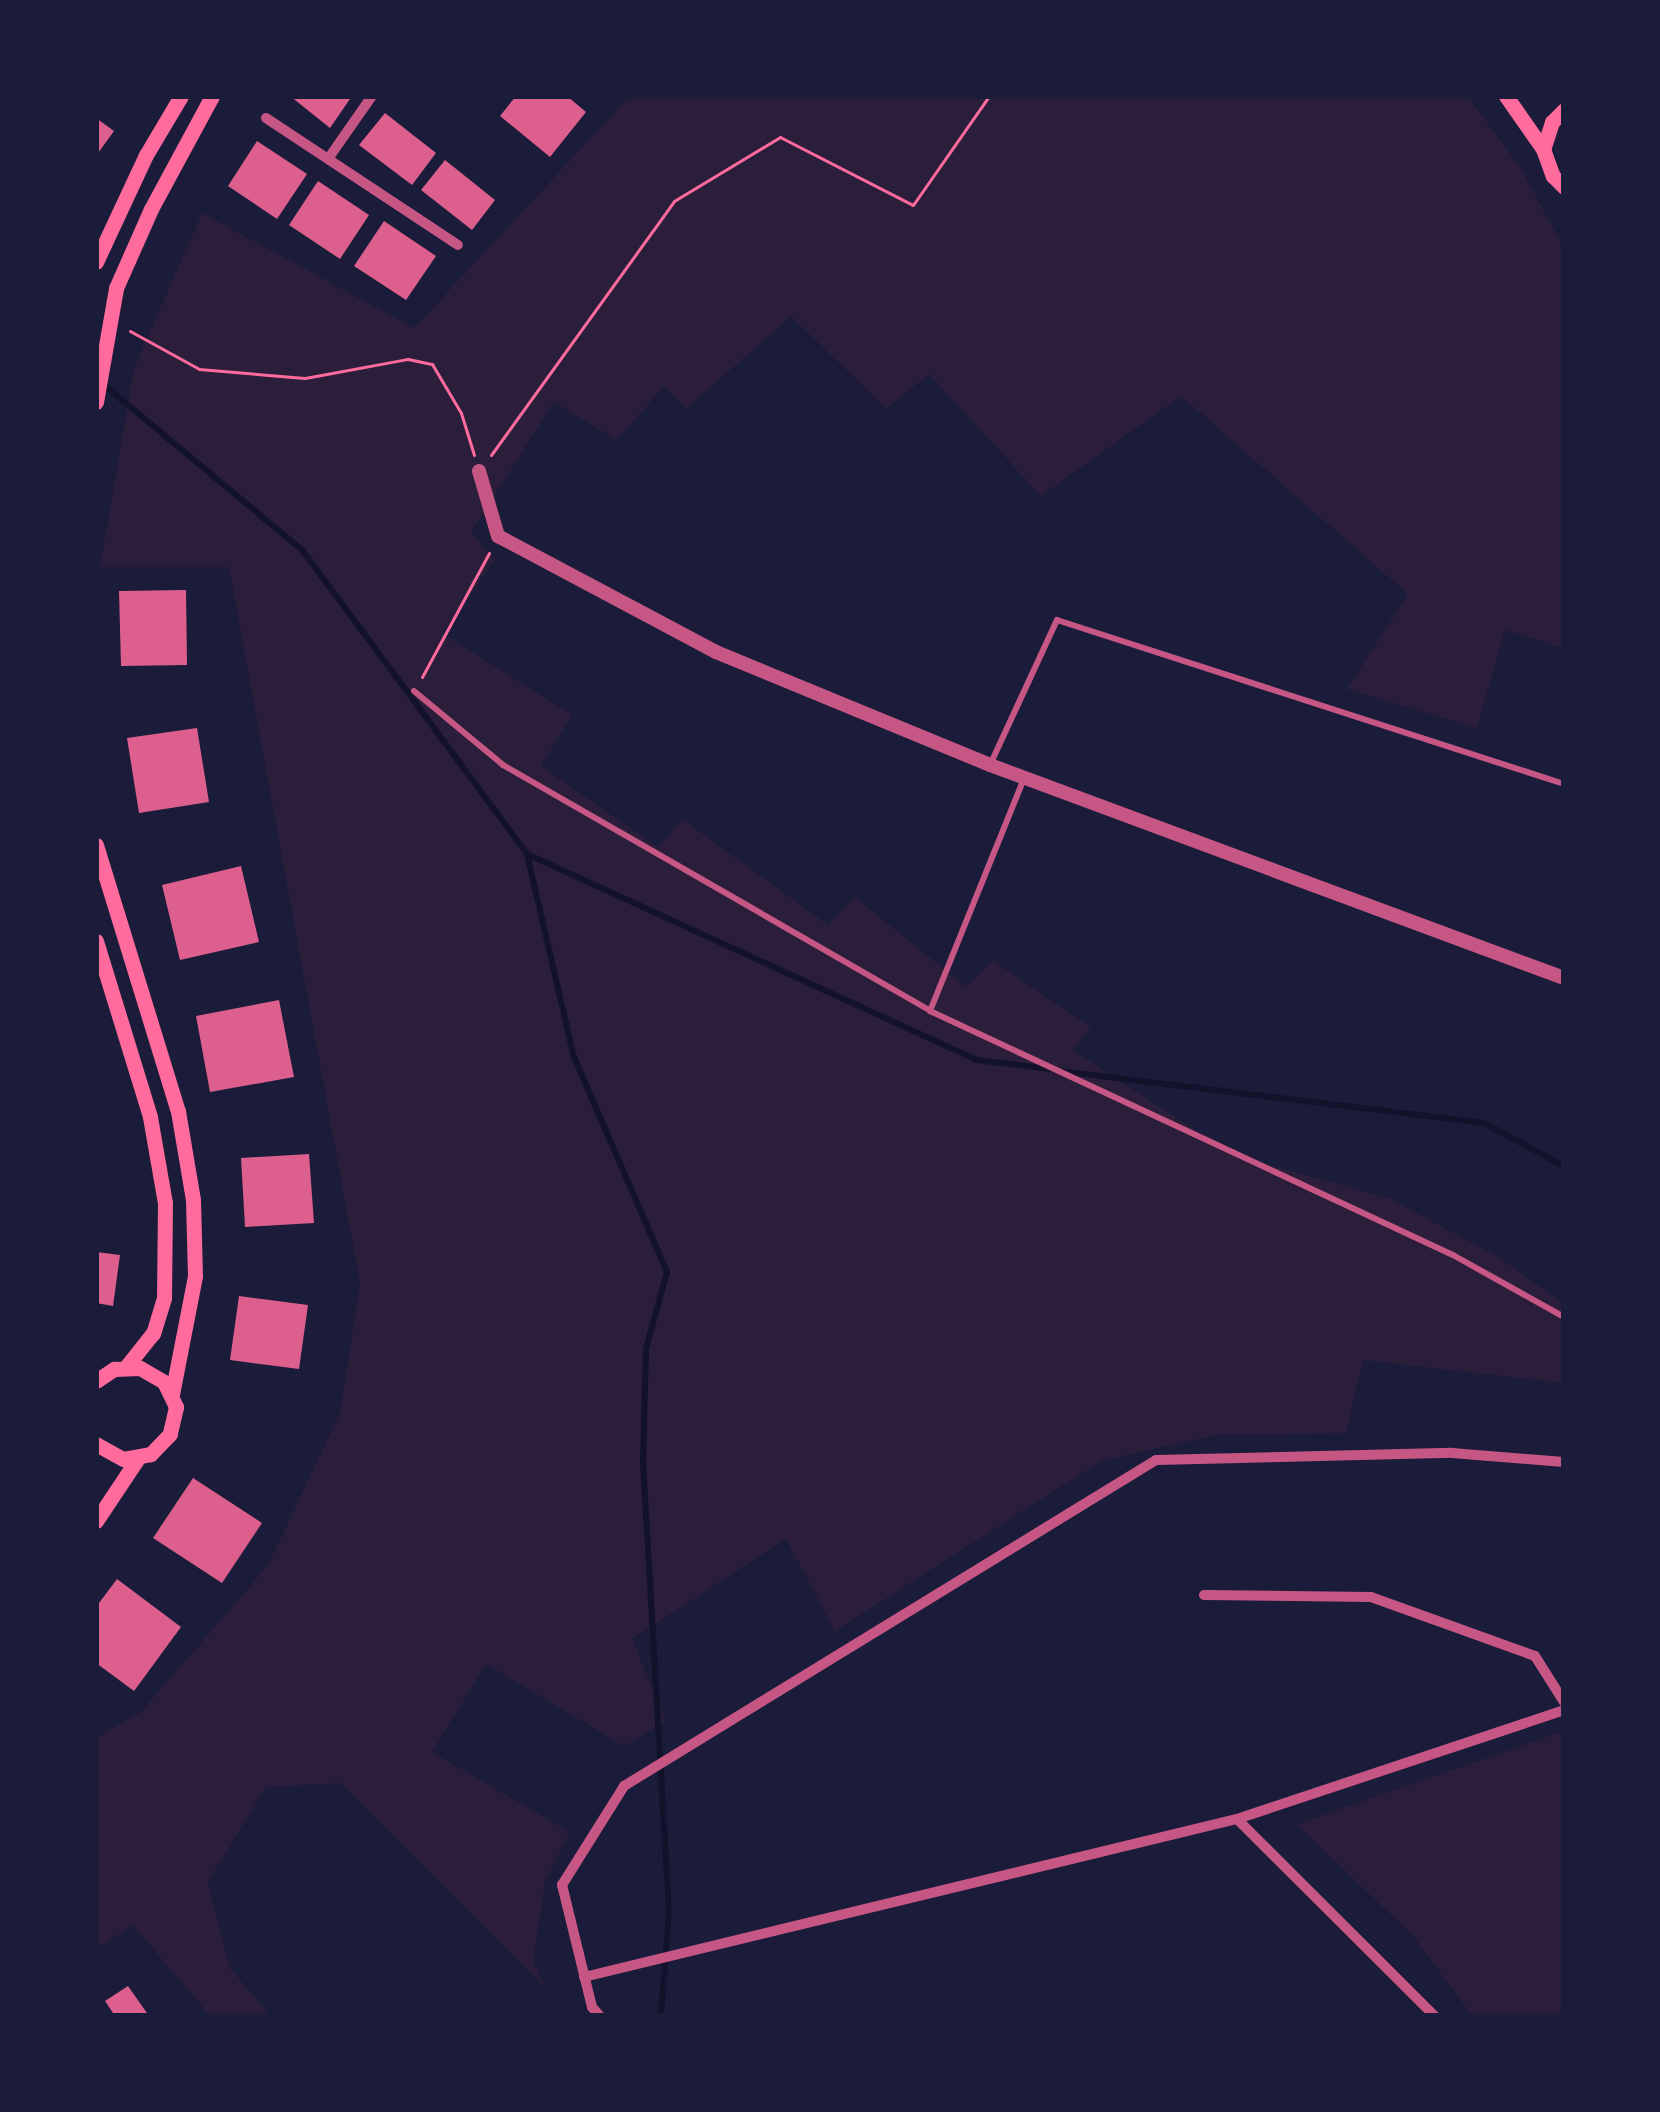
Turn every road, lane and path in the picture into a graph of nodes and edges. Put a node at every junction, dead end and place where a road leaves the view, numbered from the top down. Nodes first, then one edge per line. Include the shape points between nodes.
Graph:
1 (181, 96) edge
2 (212, 96) edge
3 (372, 96) edge
4 (988, 96) edge
5 (1506, 96) edge
6 (1564, 110) edge
7 (266, 118) dead end
8 (1544, 148) junction
9 (328, 159) junction
10 (1564, 187) edge
11 (458, 245) dead end
12 (96, 262) edge
13 (119, 321) dead end
14 (96, 402) edge
15 (479, 471) junction
16 (498, 536) junction
17 (414, 691) joint
18 (990, 765) junction
19 (1024, 777) junction
20 (1564, 784) edge
21 (96, 845) edge
22 (96, 941) edge
23 (1564, 978) edge
24 (930, 1011) junction
25 (1564, 1317) edge
26 (126, 1367) junction
27 (98, 1377) edge
28 (172, 1394) junction
29 (96, 1444) edge
30 (138, 1458) junction
31 (1564, 1462) edge
32 (96, 1520) edge
33 (1204, 1595) dead end
34 (1564, 1706) edge
35 (1237, 1819) junction
36 (584, 1977) junction
37 (600, 2016) edge
38 (1436, 2016) edge

1 - 12 main road
2 - 14 main road via 116,288
3 - 9 street
4 - 15 path via 913,205 780,137 674,201
5 - 8 main road
6 - 8 main road
7 - 9 street
8 - 10 main road
9 - 11 street
13 - 15 path via 199,369 305,378 408,359 432,364 461,413
15 - 16 street
16 - 17 path
16 - 18 street via 716,652
17 - 24 lane via 503,765
18 - 19 street
18 - 20 lane via 1057,620
19 - 23 street
19 - 24 lane
21 - 28 main road via 178,1111 193,1200 195,1276
22 - 26 main road via 150,1117 165,1203 164,1298 153,1333
24 - 25 lane via 1453,1255
26 - 27 main road
26 - 28 main road via 153,1373
28 - 30 main road via 170,1434
29 - 30 main road
30 - 32 main road
31 - 36 street via 1452,1453 1156,1460 624,1786 562,1885
33 - 34 street via 1371,1597 1535,1656
34 - 35 street
35 - 36 street
35 - 38 street
36 - 37 street

